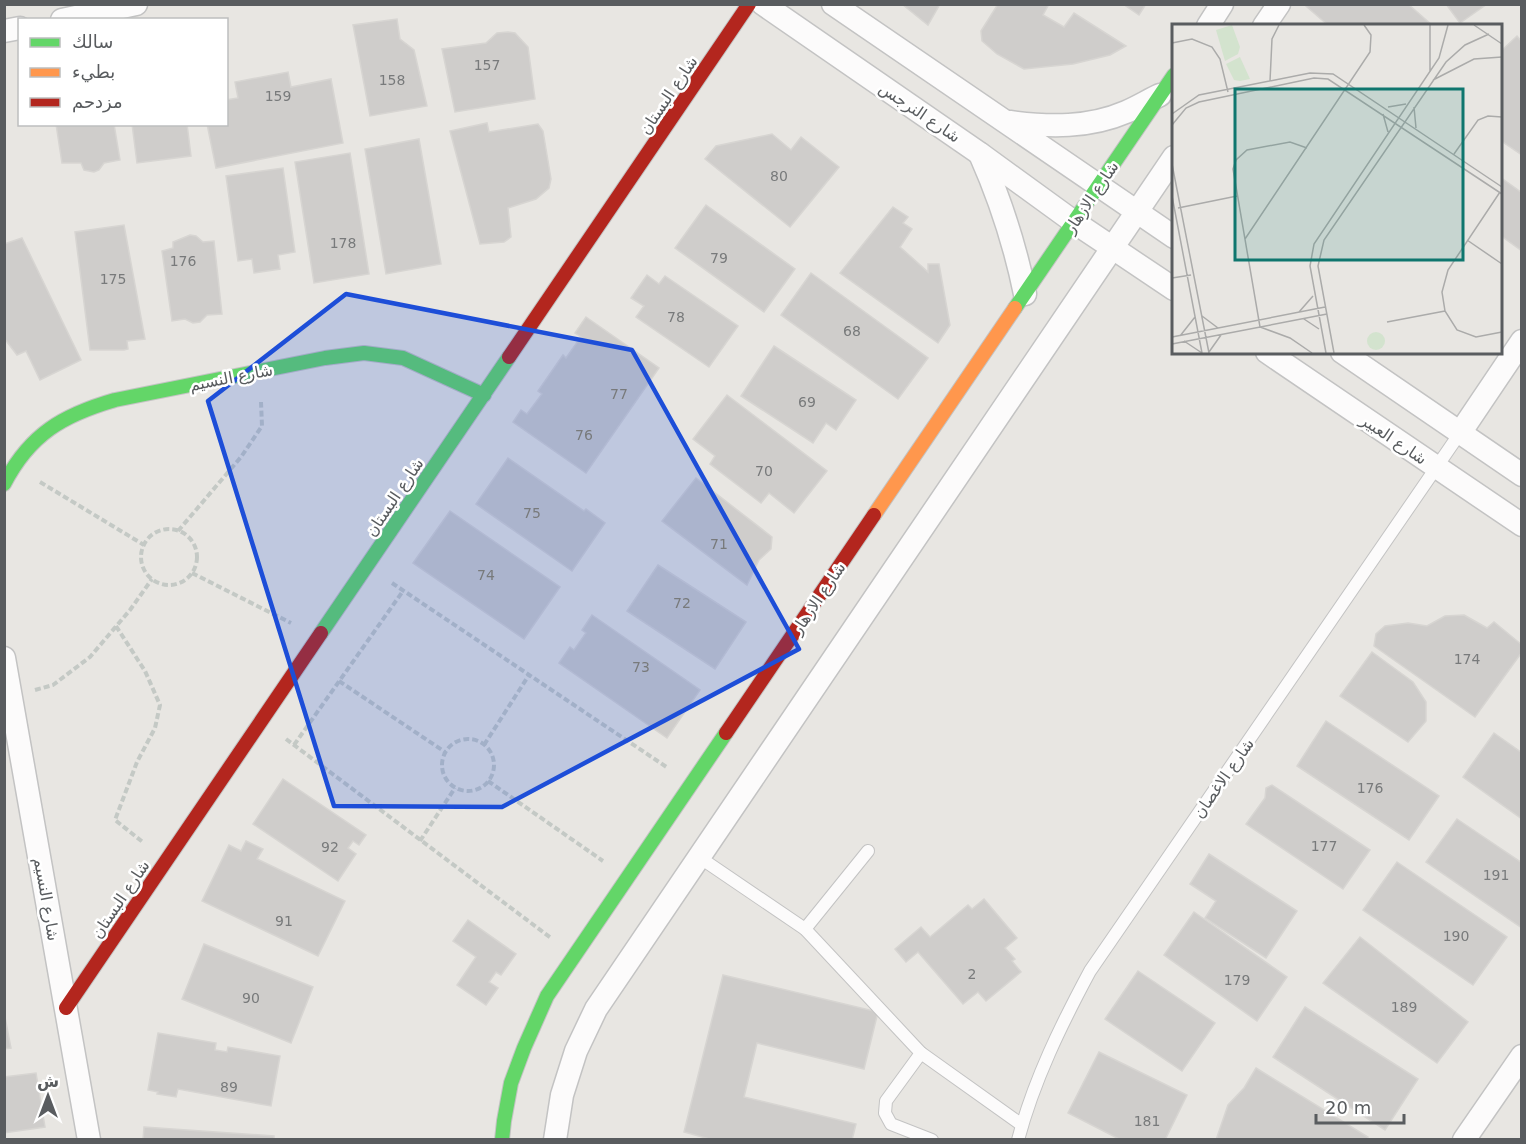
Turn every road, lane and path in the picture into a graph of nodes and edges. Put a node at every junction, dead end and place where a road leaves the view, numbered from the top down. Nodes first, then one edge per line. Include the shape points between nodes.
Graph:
1 (135, 4) edge
2 (749, 4) edge
3 (763, 4) edge
4 (833, 4) edge
5 (1222, 4) edge
6 (1279, 4) edge
7 (71, 18) edge
8 (1209, 24) edge
9 (1265, 24) edge
10 (1167, 85) edge
11 (1005, 122) junction
12 (979, 153) junction
13 (1172, 160) edge
14 (1099, 185) junction
15 (1137, 212) junction
16 (1074, 222) junction
17 (1172, 236) edge
18 (1112, 248) junction
19 (1172, 288) edge
20 (1025, 294) junction
21 (1521, 341) edge
22 (1270, 354) edge
23 (1345, 354) edge
24 (260, 371) junction
25 (484, 394) junction
26 (1460, 433) junction
27 (15, 466) junction
28 (1437, 467) junction
29 (1521, 475) edge
30 (4, 484) edge
31 (1521, 525) edge
32 (178, 531) junction
33 (144, 545) junction
34 (367, 566) junction
35 (192, 573) junction
36 (152, 579) junction
37 (403, 591) junction
38 (116, 626) junction
39 (319, 637) junction
40 (4, 658) edge
41 (530, 675) junction
42 (339, 681) junction
43 (11, 697) junction
44 (10, 720) edge
45 (262, 721) junction
46 (294, 745) junction
47 (484, 745) junction
48 (445, 752) junction
49 (488, 781) junction
50 (692, 784) junction
51 (455, 788) junction
52 (420, 841) junction
53 (868, 851) dead end
54 (699, 857) junction
55 (166, 860) junction
56 (628, 878) junction
57 (805, 929) junction
58 (574, 956) junction
59 (66, 1008) junction
60 (921, 1053) junction
61 (1521, 1056) edge
62 (1022, 1125) junction
63 (89, 1140) edge
64 (502, 1140) edge
65 (555, 1140) edge
66 (933, 1140) edge
67 (1018, 1140) edge
68 (1464, 1140) edge

1 - 7 street
2 - 25 street, شارع البستان
3 - 12 street, شارع النرجس
4 - 11 street
5 - 8 street
6 - 9 street
10 - 11 street via 1125,112 1086,124 1045,127
10 - 14 street, شارع الازهار
11 - 14 street
12 - 16 street, شارع النرجس
12 - 20 street via 1007,221
13 - 15 street
14 - 15 street
14 - 16 street, شارع الازهار
15 - 17 street
15 - 18 street
16 - 18 street
16 - 20 street, شارع الازهار
18 - 19 street
18 - 54 street
20 - 50 street, شارع الازهار
21 - 26 street
22 - 28 street, شارع العبير
23 - 26 street
24 - 25 street, شارع النسيم via 364,353 403,358
24 - 27 street, شارع النسيم via 83,409 54,425
24 - 32 path via 262,426
25 - 34 street, شارع البستان
26 - 28 lane, شارع الاغصان
26 - 29 street
27 - 30 street, شارع النسيم
27 - 33 path
28 - 31 street, شارع العبير
28 - 62 lane, شارع الاغصان via 1090,971 1040,1072
32 - 33 path via 158,531
32 - 35 path via 196,548
33 - 36 path via 142,564
34 - 37 path
34 - 39 street, شارع البستان
35 - 36 path via 178,584 160,584
35 - 39 path
36 - 38 path
37 - 41 path
37 - 42 path
38 - 43 path via 90,657 53,685
38 - 55 path via 145,671 160,705 155,728 115,819
39 - 45 street, شارع البستان
40 - 43 street, شارع النسيم
41 - 47 path
41 - 50 path
42 - 46 path
42 - 48 path
43 - 44 street, شارع النسيم
44 - 59 street, شارع النسيم
45 - 46 path
45 - 55 street, شارع البستان
46 - 52 path
47 - 48 path via 472,739 461,740
47 - 49 path via 493,758 494,769
48 - 51 path via 443,772
49 - 51 path via 475,790
49 - 56 path
50 - 56 street, شارع الازهار
51 - 52 path
52 - 58 path
53 - 57 lane
54 - 57 lane
54 - 65 street via 596,1009 576,1051 562,1095
55 - 59 street, شارع البستان
56 - 58 street, شارع الازهار
57 - 60 lane
58 - 64 street, شارع الازهار via 547,996 525,1040 510,1087
59 - 63 street, شارع النسيم
60 - 62 lane
60 - 66 lane via 886,1101 885,1113 891,1124
61 - 68 street
62 - 67 lane, شارع الاغصان

